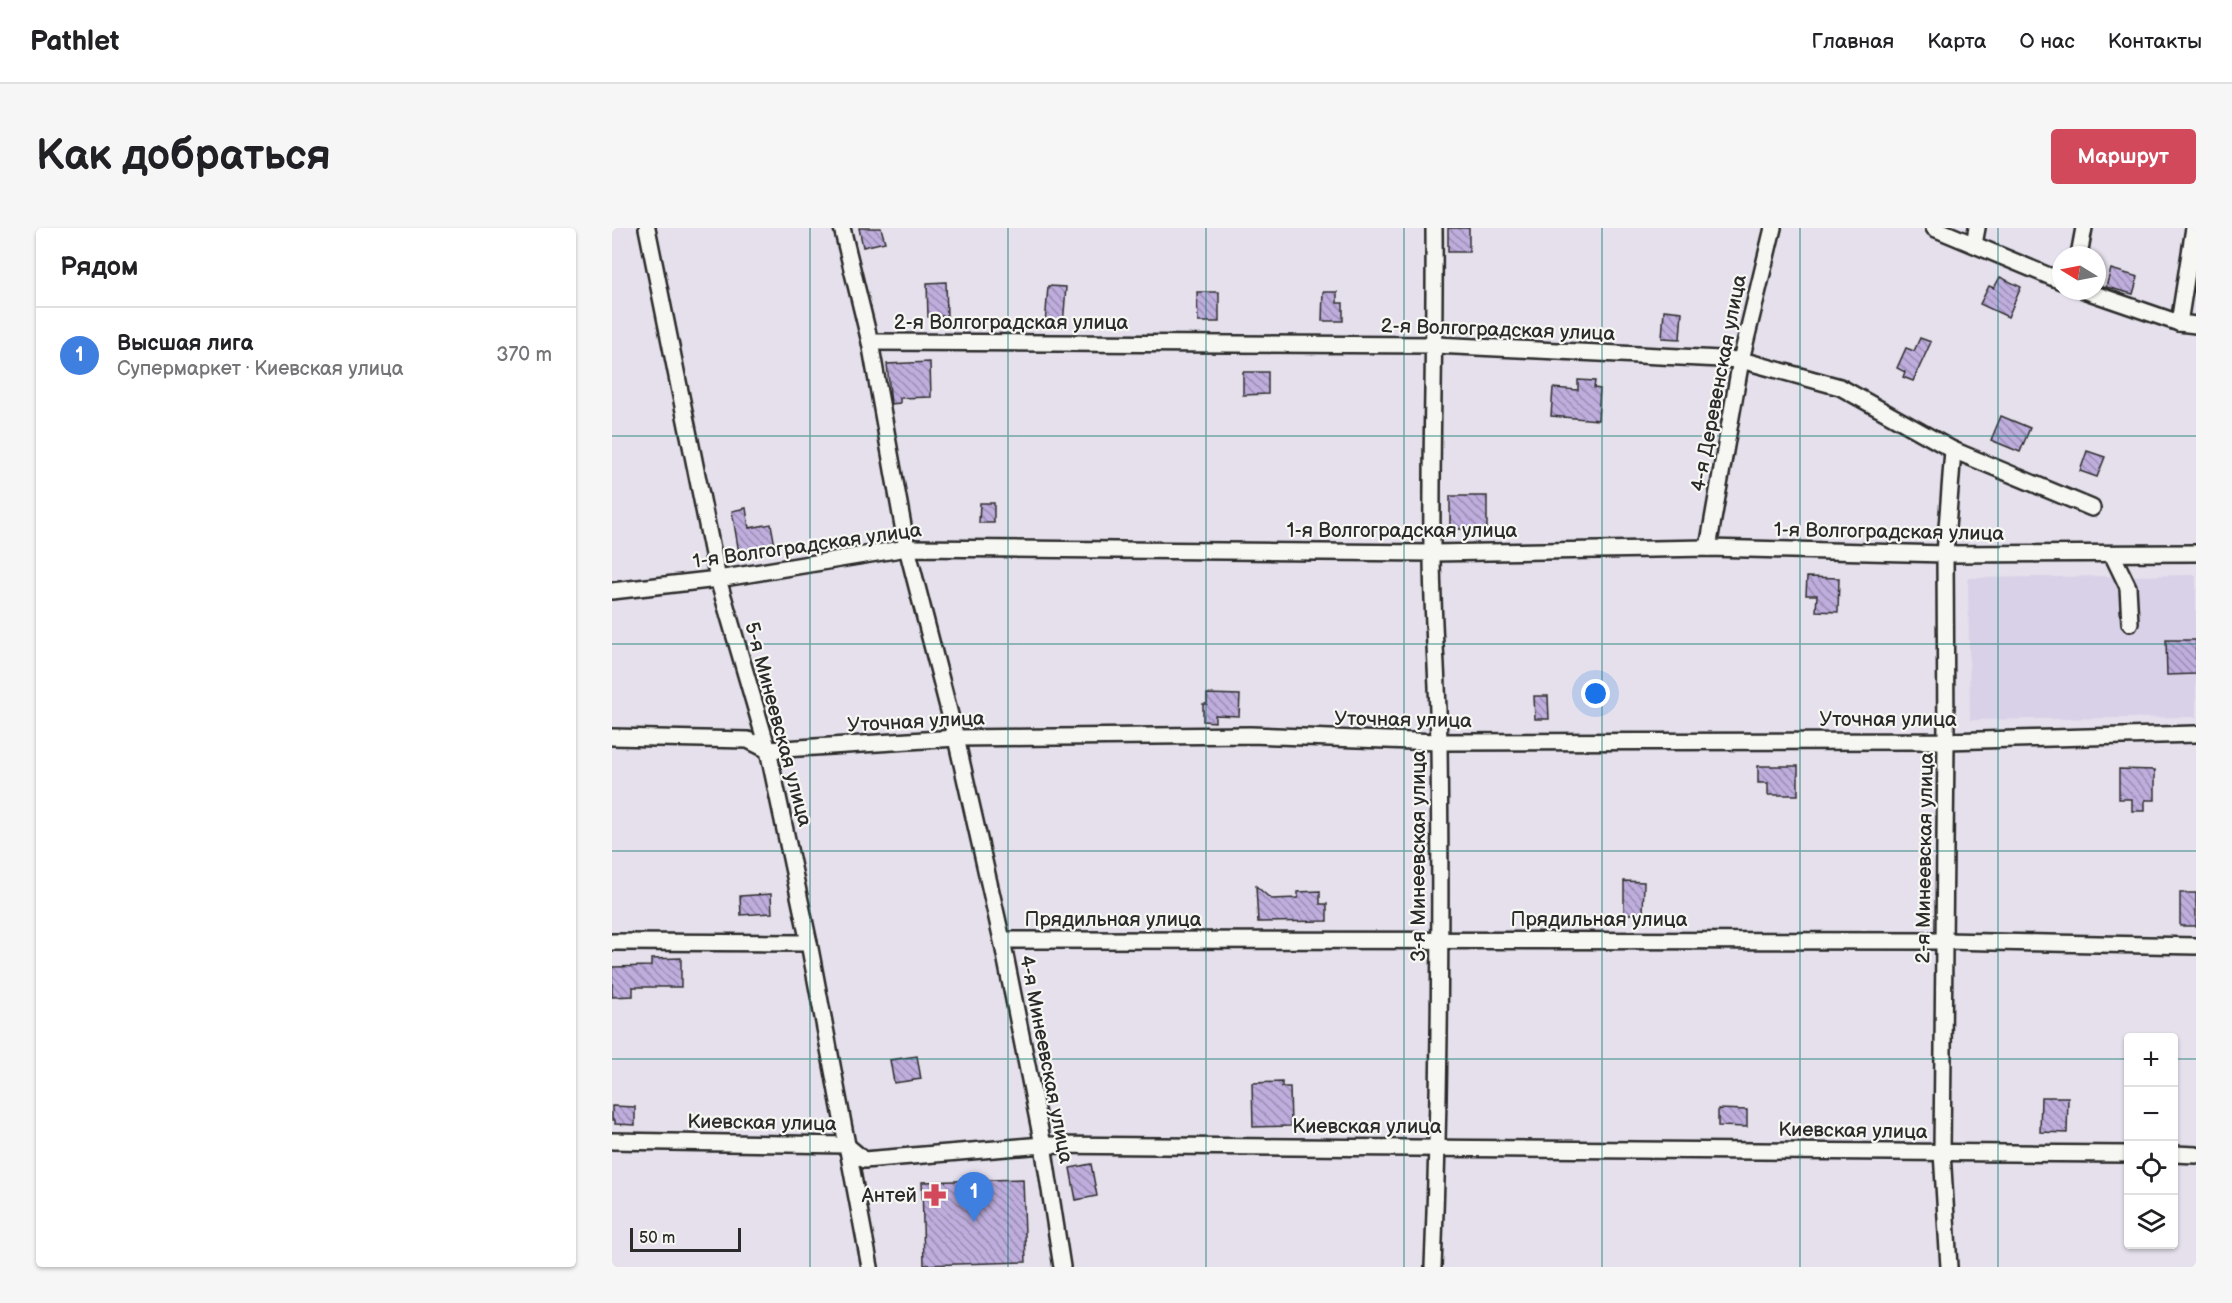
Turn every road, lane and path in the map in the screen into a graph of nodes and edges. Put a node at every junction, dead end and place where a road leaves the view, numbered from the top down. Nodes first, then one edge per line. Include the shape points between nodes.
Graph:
1 (647, 228) edge
2 (842, 228) edge
3 (1434, 228) edge
4 (1773, 228) edge
5 (1934, 228) edge
6 (1977, 228) edge
7 (2084, 228) edge
8 (2194, 228) edge
9 (1974, 244) junction
10 (2081, 246) edge
11 (2052, 277) edge
12 (2106, 298) edge
13 (2179, 323) junction
14 (2196, 325) edge
15 (870, 342) junction
16 (1435, 345) junction
17 (1741, 360) junction
18 (1953, 450) junction
19 (2092, 508) dead end
20 (907, 548) junction
21 (1708, 548) junction
22 (1432, 553) junction
23 (2196, 553) edge
24 (1946, 554) junction
25 (2112, 554) junction
26 (718, 579) junction
27 (612, 591) edge
28 (2130, 623) dead end
29 (2196, 734) edge
30 (612, 737) edge
31 (956, 738) junction
32 (1946, 741) junction
33 (1439, 742) junction
34 (768, 750) junction
35 (1440, 939) junction
36 (1002, 940) junction
37 (1944, 941) junction
38 (612, 942) edge
39 (808, 943) junction
40 (2196, 946) edge
41 (612, 1141) edge
42 (846, 1144) junction
43 (1043, 1145) junction
44 (1438, 1147) junction
45 (1942, 1152) junction
46 (2124, 1154) edge
47 (2178, 1154) edge
48 (2196, 1155) edge
49 (870, 1267) edge
50 (1062, 1267) edge
51 (1433, 1267) edge
52 (1949, 1267) edge

1 - 26 street, 5-я Минеевская улица
2 - 15 street, 4-я Минеевская улица
3 - 16 street, 3-я Минеевская улица
4 - 17 street, 4-я Деревенская улица
5 - 9 street
6 - 9 street
7 - 10 street
8 - 13 street
9 - 11 street
12 - 13 street
13 - 14 street
15 - 16 street, 2-я Волгоградская улица
15 - 20 street, 4-я Минеевская улица
16 - 17 street, 2-я Волгоградская улица
16 - 22 street, 3-я Минеевская улица
17 - 18 street, 2-я Волгоградская улица via 1840,387
17 - 21 street, 4-я Деревенская улица
18 - 19 street, 2-я Волгоградская улица
18 - 24 street, 2-я Минеевская улица
20 - 22 street, 1-я Волгоградская улица
20 - 26 street, 1-я Волгоградская улица
20 - 31 street, 4-я Минеевская улица
21 - 22 street, 1-я Волгоградская улица
21 - 24 street, 1-я Волгоградская улица
22 - 33 street, 3-я Минеевская улица
23 - 25 street, 1-я Волгоградская улица
24 - 25 street, 1-я Волгоградская улица
24 - 32 street, 2-я Минеевская улица
25 - 28 street via 2128,587
26 - 27 street, 1-я Волгоградская улица
26 - 34 street, 5-я Минеевская улица
29 - 32 street, Уточная улица
30 - 34 street, Уточная улица via 748,740
31 - 33 street, Уточная улица via 1250,735
31 - 34 street, Уточная улица
31 - 36 street, 4-я Минеевская улица
32 - 33 street, Уточная улица
32 - 37 street, 2-я Минеевская улица
33 - 35 street, 3-я Минеевская улица
34 - 39 street, 5-я Минеевская улица
35 - 36 street, Прядильная улица
35 - 37 street, Прядильная улица
35 - 44 street, 3-я Минеевская улица
36 - 43 street, 4-я Минеевская улица
37 - 40 street, Прядильная улица
37 - 45 street, 2-я Минеевская улица
38 - 39 street
39 - 42 street, 5-я Минеевская улица
41 - 42 street, Киевская улица
42 - 43 street, Киевская улица via 864,1160
42 - 49 street, 5-я Минеевская улица
43 - 44 street, Киевская улица
43 - 50 street, 4-я Минеевская улица
44 - 45 street, Киевская улица
44 - 51 street, 3-я Минеевская улица
45 - 46 street, Киевская улица
45 - 52 street, 2-я Минеевская улица
47 - 48 street

